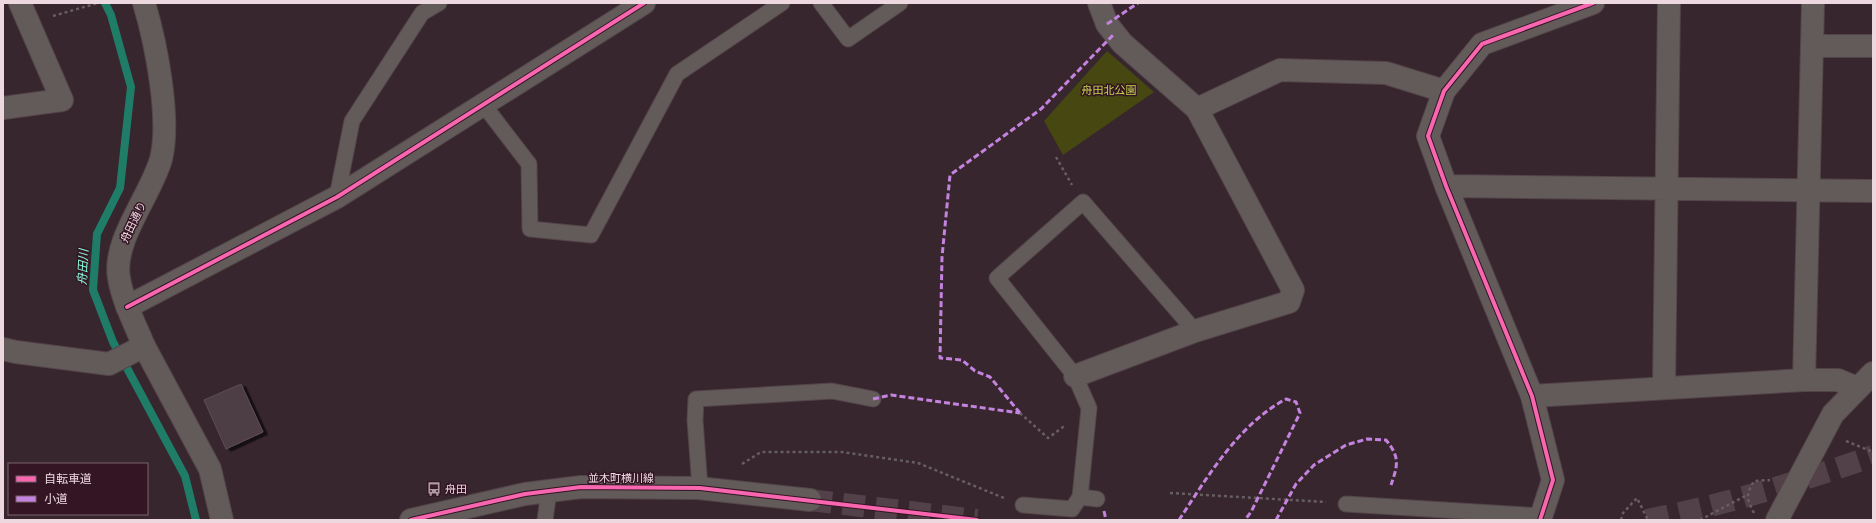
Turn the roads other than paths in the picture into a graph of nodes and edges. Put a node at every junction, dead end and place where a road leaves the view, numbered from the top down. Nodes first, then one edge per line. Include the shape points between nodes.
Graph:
1 (144, 3) edge
2 (439, 3) edge
3 (644, 3) edge
4 (782, 3) edge
5 (821, 3) edge
6 (900, 3) edge
7 (1099, 3) edge
8 (1593, 3) edge
9 (1668, 3) edge
10 (1813, 3) edge
11 (24, 13) edge
12 (1812, 46) junction
13 (1873, 46) edge
14 (1444, 91) junction
15 (483, 104) junction
16 (3, 108) edge
17 (1197, 109) junction
18 (1446, 186) junction
19 (1666, 188) junction
20 (1809, 191) junction
21 (1873, 192) edge
22 (337, 197) junction
23 (127, 307) junction
24 (1195, 331) junction
25 (140, 348) junction
26 (3, 349) edge
27 (1873, 373) edge
28 (1075, 376) junction
29 (1804, 380) junction
30 (1664, 387) junction
31 (1857, 388) junction
32 (1532, 396) junction
33 (873, 399) dead end
34 (700, 488) junction
35 (549, 491) junction
36 (1080, 497) junction
37 (1096, 499) dead end
38 (810, 500) tunnel mouth
39 (1346, 504) road end
40 (1024, 505) road end
41 (1541, 518) edge
42 (222, 520) edge
43 (411, 520) edge
44 (545, 520) edge
45 (1776, 520) edge

1 - 23 street, 舟田通り via 157,56 165,123 161,159 121,246 118,277
2 - 22 lane via 422,13 352,121
3 - 15 street
4 - 15 lane via 677,74 591,235 530,229 529,164
5 - 6 lane via 848,39
7 - 17 street via 1107,24 1122,43
8 - 14 street via 1482,44
9 - 19 street
10 - 12 street
11 - 16 street via 62,100
12 - 13 street
12 - 20 street
14 - 17 street via 1386,73 1280,70
14 - 18 street via 1428,136
15 - 22 street
17 - 24 street via 1293,290 1289,302
18 - 19 street
18 - 32 street
19 - 20 street
19 - 30 street
20 - 21 street
20 - 29 street
22 - 23 street
23 - 25 street, 舟田通り
24 - 28 street
24 - 28 lane via 1083,202 997,278
25 - 26 street via 109,364
25 - 42 street, 舟田通り via 210,469
27 - 31 street
28 - 36 lane via 1089,408
29 - 30 street
29 - 31 street via 1838,380
30 - 32 street
31 - 45 street via 1833,414
32 - 41 street via 1553,480
33 - 34 lane via 832,391 696,400
34 - 35 street, 並木町横川線 via 581,487
34 - 38 street, 並木町横川線
35 - 43 street, 並木町横川線
35 - 44 lane
36 - 37 lane
36 - 40 lane via 1072,509
39 - 41 lane

